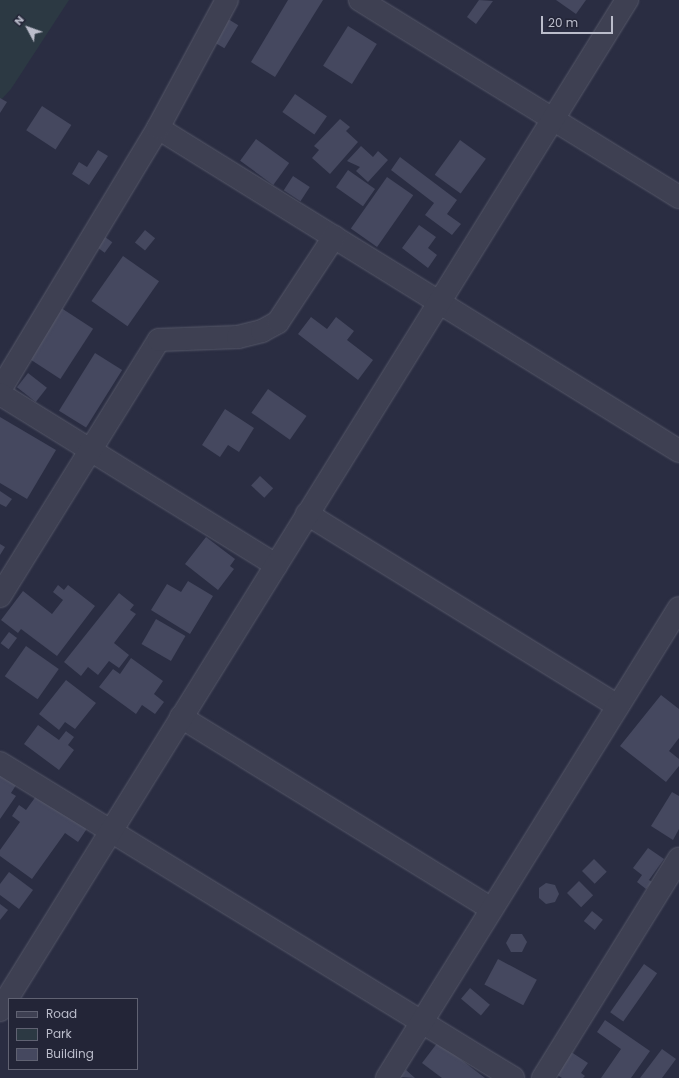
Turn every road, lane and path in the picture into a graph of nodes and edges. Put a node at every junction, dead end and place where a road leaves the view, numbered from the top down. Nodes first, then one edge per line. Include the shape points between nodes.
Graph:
1 (228, 0) edge
2 (360, 0) edge
3 (627, 0) edge
4 (553, 119) junction
5 (158, 128) junction
6 (679, 197) edge
7 (334, 237) junction
8 (439, 302) junction
9 (0, 390) edge
10 (0, 394) edge
11 (91, 450) junction
12 (679, 451) edge
13 (307, 514) junction
14 (276, 565) junction
15 (0, 596) edge
16 (679, 608) edge
17 (618, 706) junction
18 (181, 717) junction
19 (0, 763) edge
20 (112, 830) junction
21 (679, 859) edge
22 (492, 909) junction
23 (0, 1010) edge
24 (422, 1022) junction
25 (387, 1078) edge
26 (512, 1078) edge
27 (543, 1078) edge

1 - 5 street
2 - 4 street
3 - 4 street
4 - 6 street
4 - 8 street
5 - 7 street
5 - 9 street
7 - 8 street
7 - 11 street via 278,322 262,331 238,337 159,340
8 - 12 street
8 - 13 street
10 - 11 street
11 - 14 street
11 - 15 street
13 - 14 street
13 - 17 street
14 - 18 street
16 - 17 street
17 - 22 street
18 - 20 street
18 - 22 street
19 - 20 street
20 - 23 street
20 - 24 street
21 - 27 street
22 - 24 street
24 - 25 street
24 - 26 street

